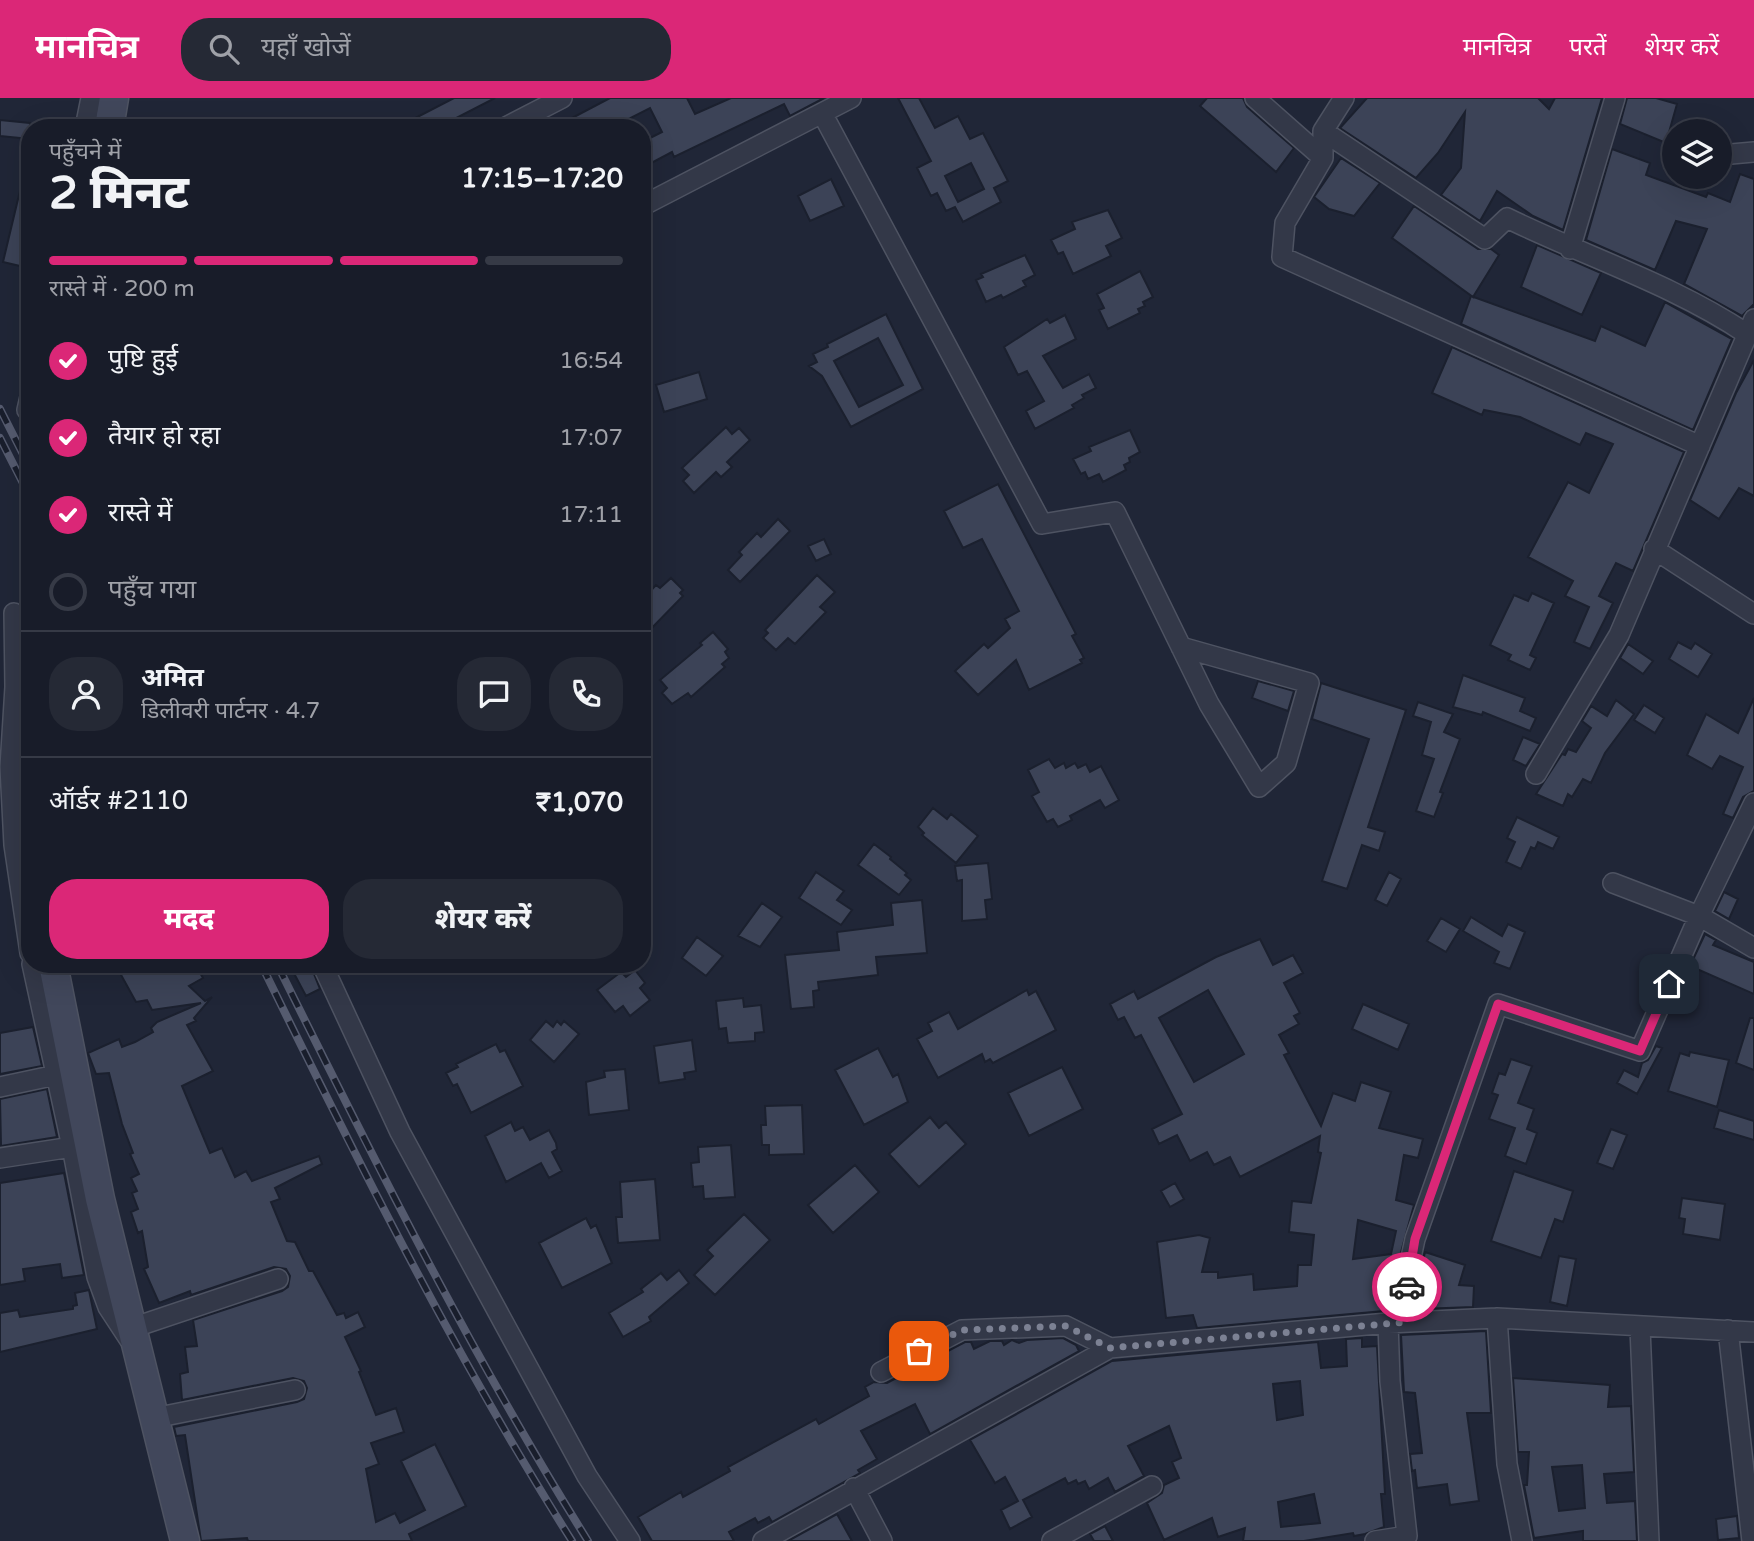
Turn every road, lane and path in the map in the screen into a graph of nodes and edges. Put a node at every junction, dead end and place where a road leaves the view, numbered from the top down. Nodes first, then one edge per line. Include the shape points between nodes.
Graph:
1 (91, 98) edge
2 (114, 98) edge
3 (562, 98) edge
4 (851, 98) edge
5 (1255, 98) edge
6 (1344, 98) edge
7 (1615, 98) edge
8 (822, 113) junction
9 (87, 119) edge
10 (110, 119) edge
11 (521, 119) edge
12 (1323, 131) junction
13 (1754, 152) edge
14 (1732, 154) edge
15 (1322, 158) junction
16 (651, 201) edge
17 (1570, 249) junction
18 (1751, 326) edge
19 (1700, 446) junction
20 (1654, 549) junction
21 (14, 612) dead end
22 (1754, 614) edge
23 (1181, 647) junction
24 (1536, 774) dead end
25 (1754, 803) edge
26 (1613, 883) dead end
27 (21, 892) edge
28 (1699, 916) junction
29 (1754, 948) edge
30 (34, 973) edge
31 (55, 973) edge
32 (326, 973) edge
33 (57, 1075) junction
34 (0, 1087) edge
35 (72, 1147) junction
36 (0, 1158) edge
37 (278, 1279) dead end
38 (1497, 1318) junction
39 (1398, 1322) junction
40 (1640, 1328) junction
41 (1728, 1330) junction
42 (1754, 1332) edge
43 (135, 1340) junction
44 (1110, 1348) junction
45 (881, 1372) dead end
46 (295, 1390) dead end
47 (154, 1418) junction
48 (1749, 1462) edge
49 (1152, 1486) dead end
50 (854, 1488) junction
51 (772, 1539) edge
52 (185, 1541) edge
53 (630, 1541) edge
54 (882, 1541) edge
55 (1052, 1541) edge
56 (1375, 1541) edge
57 (1522, 1541) edge
58 (1649, 1541) edge
59 (1752, 1541) edge

1 - 9 street
2 - 10 street
3 - 11 street
4 - 8 street
5 - 15 street
6 - 12 street
7 - 17 street
8 - 16 street
8 - 23 street via 1042,524 1115,512
12 - 15 street
12 - 17 street via 1485,239 1507,218
13 - 14 street
15 - 19 street via 1285,223 1282,257
17 - 18 street
18 - 19 street
19 - 20 street
20 - 22 street
20 - 24 street via 1619,635
21 - 27 street via 10,767
23 - 23 street via 1209,704 1259,787 1286,763 1309,684
25 - 28 street
26 - 28 street
28 - 29 street
28 - 39 street via 1640,1051 1498,1004 1415,1239
30 - 33 street
31 - 43 street via 100,1199
32 - 53 street via 400,1132 586,1476
33 - 34 street
33 - 35 street
35 - 36 street
35 - 43 street via 97,1277 108,1307
37 - 43 street
38 - 39 street
38 - 40 street
38 - 57 street via 1507,1464
39 - 44 street
39 - 56 street via 1391,1381 1407,1536
40 - 41 street
40 - 58 street
41 - 42 street
41 - 48 street
43 - 47 street
44 - 45 street via 1066,1326 962,1330
44 - 50 street
46 - 47 street
47 - 52 street
48 - 59 street
49 - 55 street
50 - 51 street
50 - 54 street

